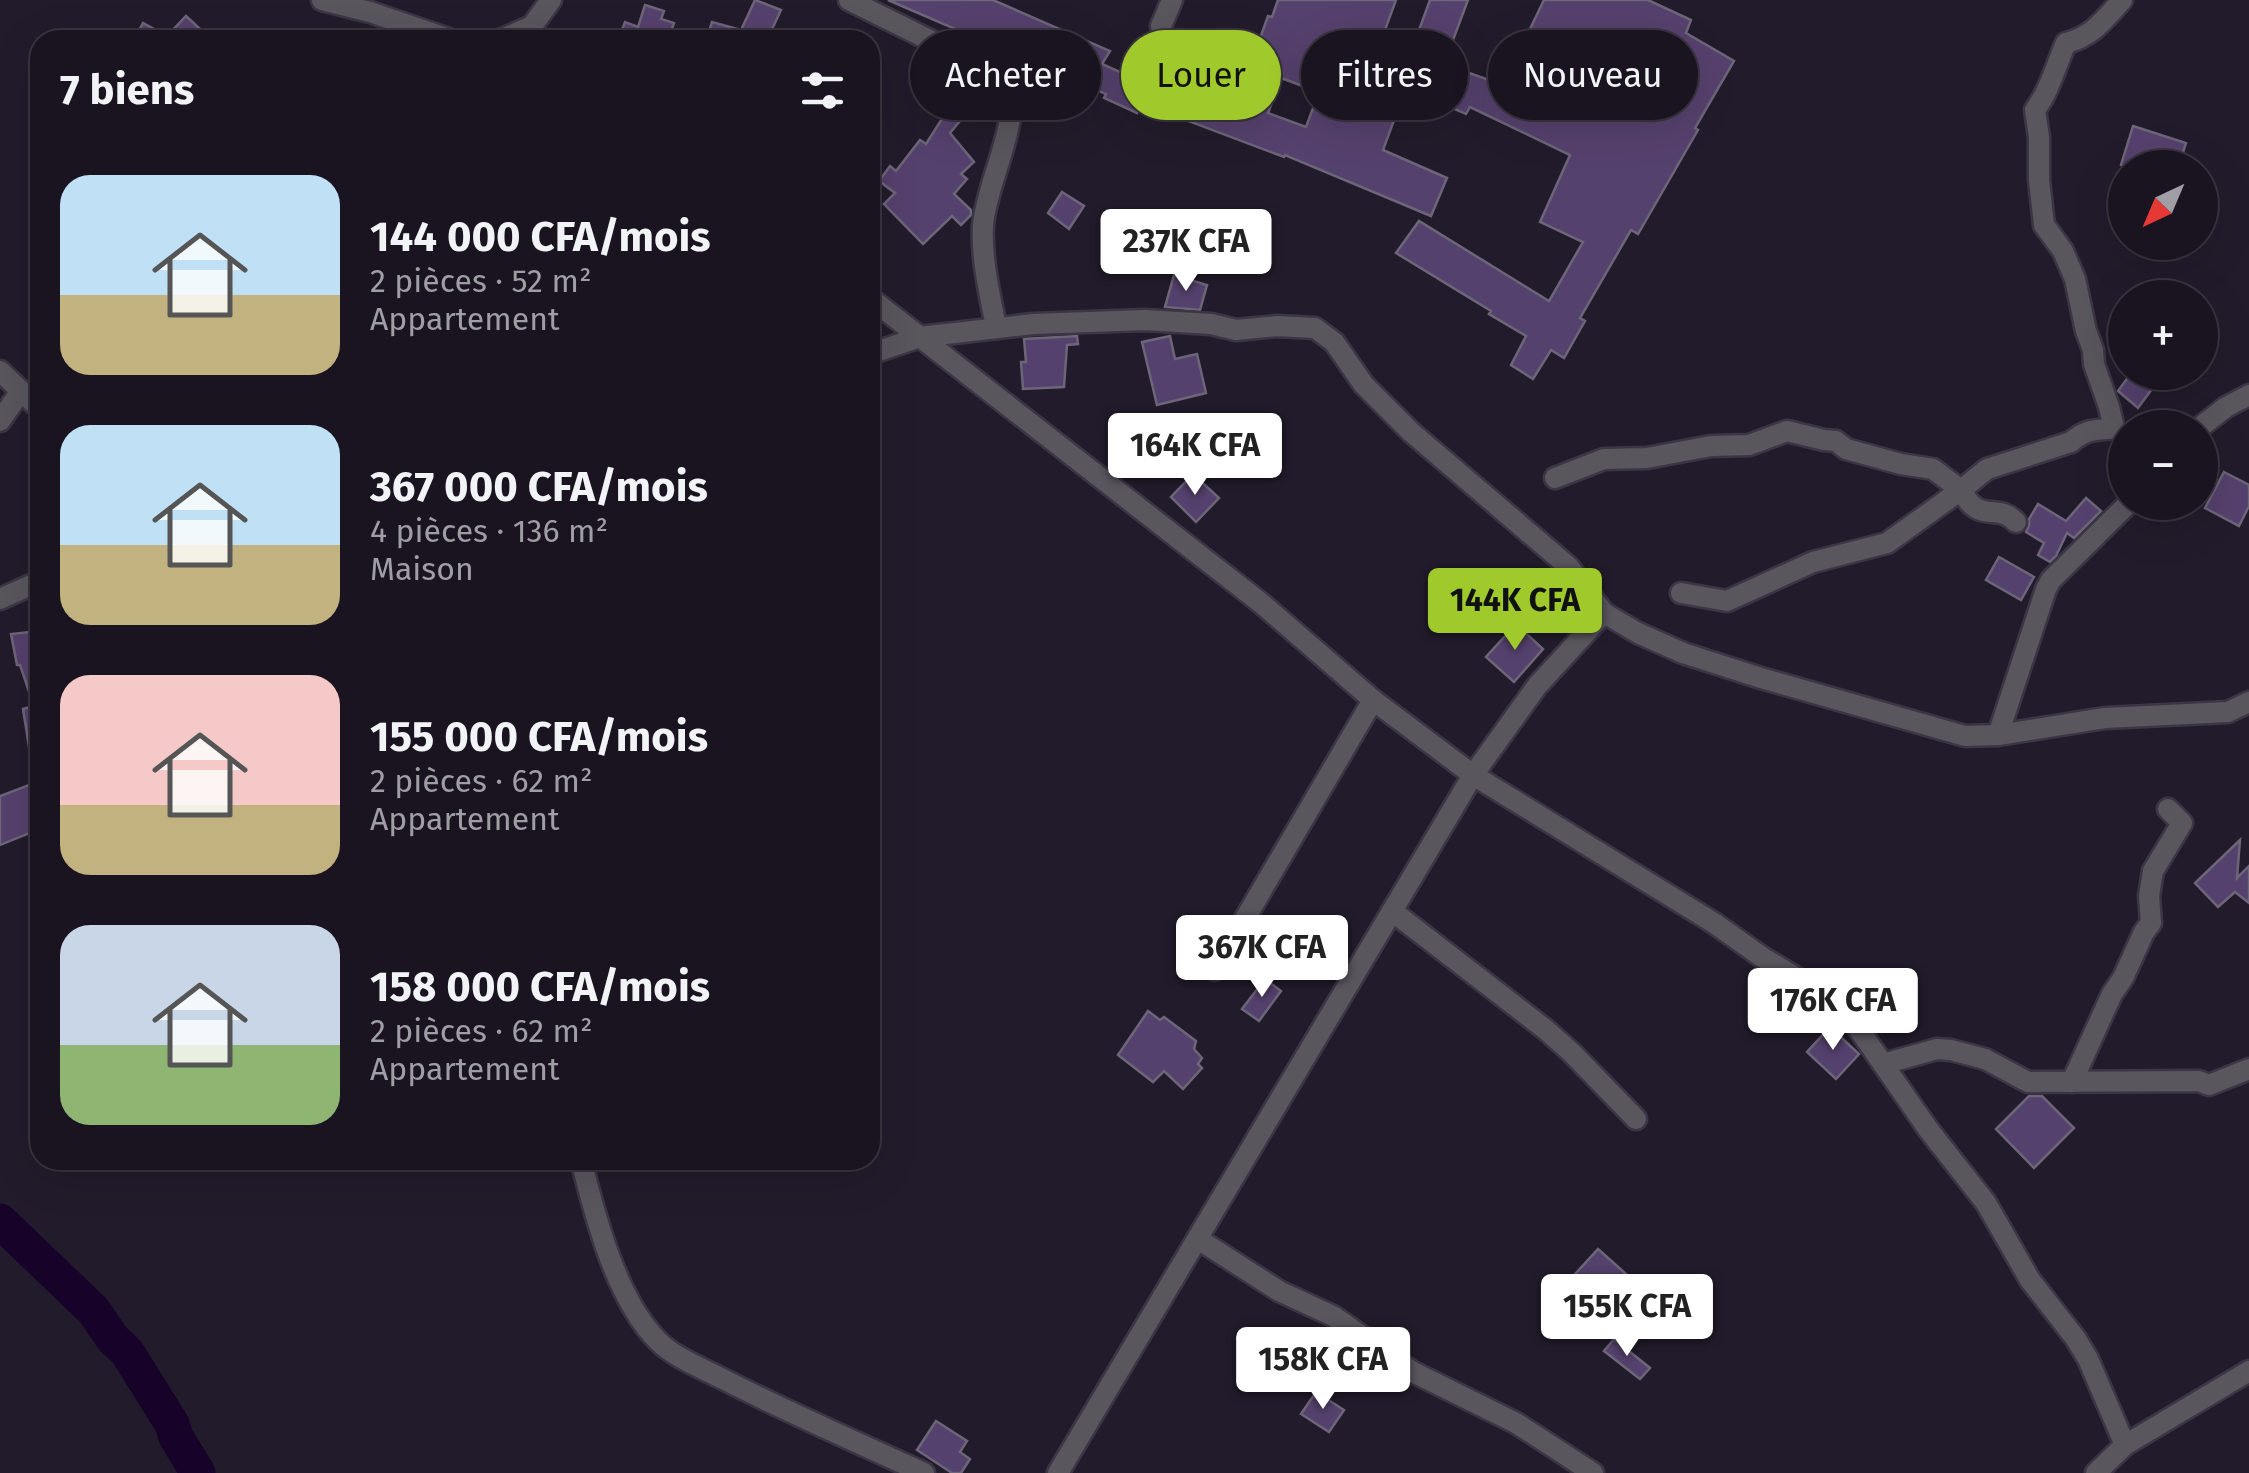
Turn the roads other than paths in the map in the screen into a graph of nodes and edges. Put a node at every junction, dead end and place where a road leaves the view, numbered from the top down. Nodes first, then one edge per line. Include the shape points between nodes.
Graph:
1 (322, 0) edge
2 (551, 0) edge
3 (849, 0) edge
4 (1172, 0) edge
5 (2122, 0) edge
6 (1161, 26) dead end
7 (423, 30) edge
8 (533, 30) edge
9 (880, 306) edge
10 (996, 328) junction
11 (920, 338) junction
12 (880, 351) edge
13 (0, 372) edge
14 (21, 391) junction
15 (2249, 395) edge
16 (30, 400) edge
17 (2218, 413) edge
18 (0, 421) edge
19 (1556, 478) dead end
20 (1961, 490) junction
21 (2112, 520) edge
22 (2016, 522) dead end
23 (30, 586) edge
24 (1681, 592) dead end
25 (0, 600) edge
26 (1604, 612) junction
27 (1373, 700) junction
28 (2249, 702) edge
29 (1998, 735) junction
30 (1473, 776) junction
31 (2168, 808) dead end
32 (1392, 911) junction
33 (1215, 970) dead end
34 (1883, 1064) junction
35 (2249, 1069) edge
36 (2072, 1082) junction
37 (1636, 1119) dead end
38 (584, 1170) edge
39 (1198, 1239) junction
40 (2249, 1371) edge
41 (2124, 1445) junction
42 (924, 1473) edge
43 (1058, 1473) edge
44 (1593, 1473) edge
45 (2096, 1473) edge

1 - 7 street
2 - 8 street
3 - 10 street via 1007,84 1011,114 983,227
4 - 6 street
5 - 20 street via 2098,29 2066,42 2035,110 2044,225 2075,279 2114,428 2096,428 1986,469
9 - 11 street
10 - 11 street
10 - 26 street via 1145,320 1236,330 1315,328 1411,432 1569,567
11 - 12 street
11 - 27 street via 1261,602
13 - 14 street
14 - 16 street
14 - 18 street
15 - 17 street
19 - 20 street via 1604,459 1749,444 1787,431 1933,469
20 - 22 street via 1974,509
20 - 24 street via 1887,542 1813,562 1727,601
21 - 29 street via 2050,580
23 - 25 street
26 - 29 street via 1683,653 1762,678 1965,736
26 - 30 street via 1536,686
27 - 30 street
27 - 33 street
28 - 29 street via 2228,712 2105,718
30 - 32 street
30 - 34 street via 1827,996 1849,1014
31 - 36 street via 2182,824 2154,871 2152,924
32 - 37 street via 1545,1029
32 - 39 street
34 - 36 street via 1951,1050 2028,1082
34 - 41 street via 2082,1349
35 - 36 street via 2209,1084
38 - 42 street via 598,1228 632,1306 659,1342
39 - 43 street
39 - 44 street
40 - 41 street
41 - 45 street

